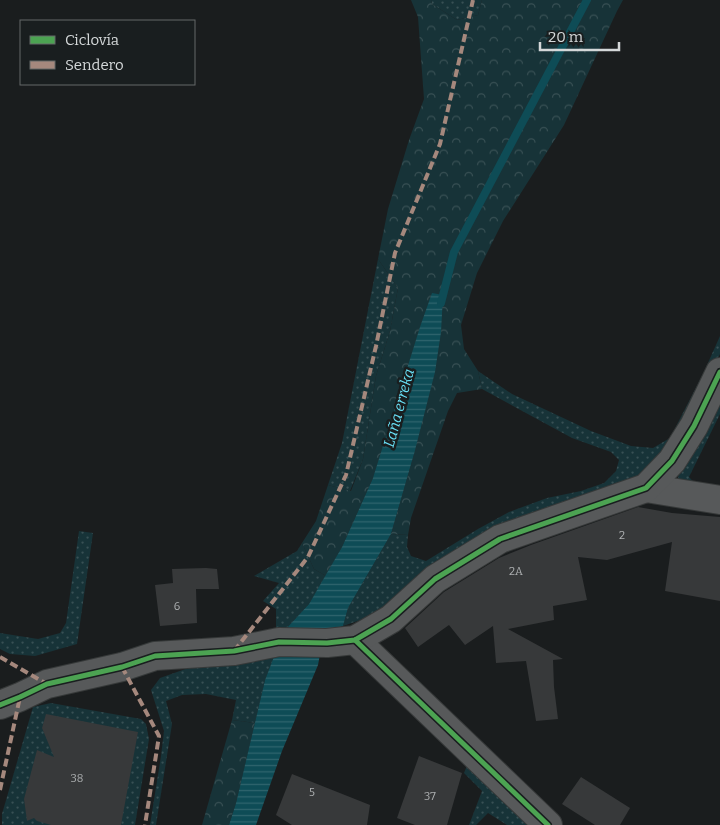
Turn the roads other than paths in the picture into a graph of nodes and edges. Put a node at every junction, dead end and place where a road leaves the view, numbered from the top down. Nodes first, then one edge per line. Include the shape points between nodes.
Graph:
1 (720, 372) edge
2 (646, 488) junction
3 (720, 500) edge
4 (355, 640) junction
5 (0, 705) edge
6 (548, 825) edge

1 - 2 street via 694,426 672,461
2 - 3 street
2 - 4 street via 500,539 435,579 391,618
4 - 5 street via 279,642 234,651 155,656 47,684
4 - 6 street

